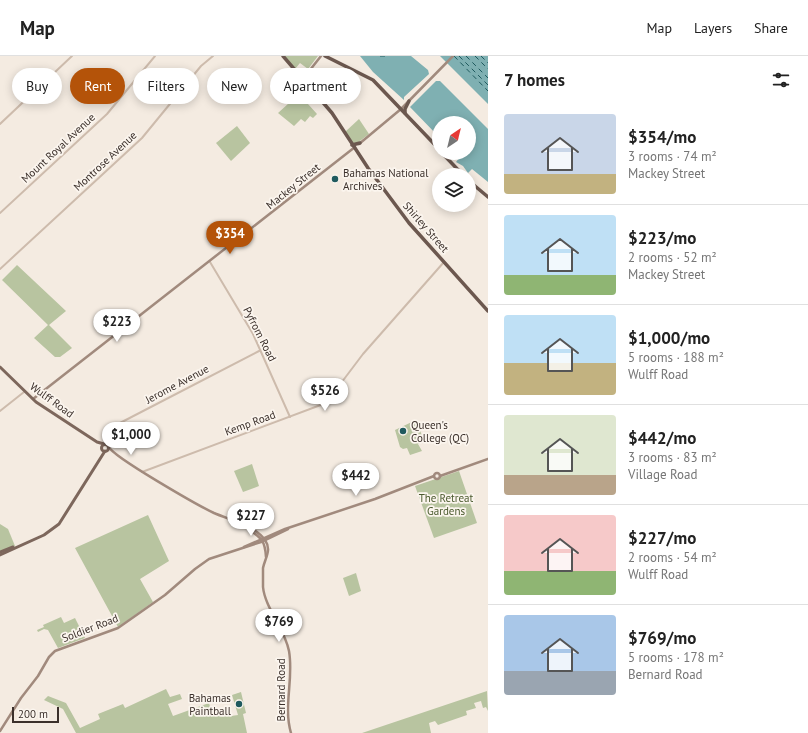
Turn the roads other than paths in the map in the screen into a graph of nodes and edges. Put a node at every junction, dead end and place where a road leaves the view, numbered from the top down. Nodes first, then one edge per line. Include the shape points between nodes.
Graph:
1 (72, 56) edge
2 (155, 56) edge
3 (212, 56) edge
4 (282, 56) edge
5 (321, 56) edge
6 (325, 56) edge
7 (453, 56) edge
8 (292, 68) edge
9 (312, 68) edge
10 (409, 100) junction
11 (323, 104) edge
12 (400, 109) junction
13 (405, 114) junction
14 (0, 124) edge
15 (432, 142) edge
16 (360, 143) joint
17 (353, 146) junction
18 (449, 160) edge
19 (456, 168) edge
20 (476, 187) edge
21 (488, 197) edge
22 (0, 213) edge
23 (210, 262) junction
24 (444, 262) junction
25 (0, 269) edge
26 (488, 311) edge
27 (261, 350) junction
28 (0, 367) edge
29 (24, 392) junction
30 (33, 399) junction
31 (0, 411) edge
32 (290, 417) junction
33 (97, 442) junction
34 (107, 445) junction
35 (104, 450) junction
36 (113, 452) junction
37 (488, 459) edge
38 (142, 472) junction
39 (440, 475) junction
40 (434, 477) junction
41 (263, 540) junction
42 (0, 554) edge
43 (0, 730) edge
44 (291, 733) edge

1 - 14 street
2 - 22 street, Mount Royal Avenue via 107,114
3 - 25 street, Montrose Avenue via 142,138
4 - 8 highway, Shirley Street
5 - 9 main road
6 - 12 highway via 370,78
7 - 10 main road
10 - 12 main road
10 - 13 highway
11 - 17 highway, Shirley Street
12 - 13 highway
12 - 16 main road
13 - 15 highway
16 - 17 highway
17 - 23 main road, Mackey Street
17 - 24 highway, Shirley Street via 409,223
18 - 19 highway
20 - 21 highway
23 - 27 street, Pyfrom Road
23 - 30 main road, Mackey Street
24 - 26 highway, Shirley Street
24 - 32 street, Kemp Road via 363,354 328,401
27 - 32 street, Pyfrom Road
27 - 34 street, Jerome Avenue via 118,424
28 - 29 main road, Wulff Road
29 - 30 main road, Wulff Road
29 - 31 street
30 - 33 main road, Wulff Road
32 - 38 street, Kemp Road
33 - 34 main road, Wulff Road
33 - 35 main road, Wulff Road
34 - 35 main road
34 - 35 main road
34 - 36 main road
35 - 36 main road
35 - 42 main road via 59,524 43,536
36 - 38 main road
37 - 39 main road
38 - 41 main road via 201,506 242,525
39 - 40 main road via 436,473
39 - 40 main road via 438,479
40 - 41 main road, Soldier Road
41 - 43 main road, Soldier Road via 209,559 118,628 54,651
41 - 44 main road, Bernard Road via 268,551 263,569 264,590 286,640 289,653 287,711

